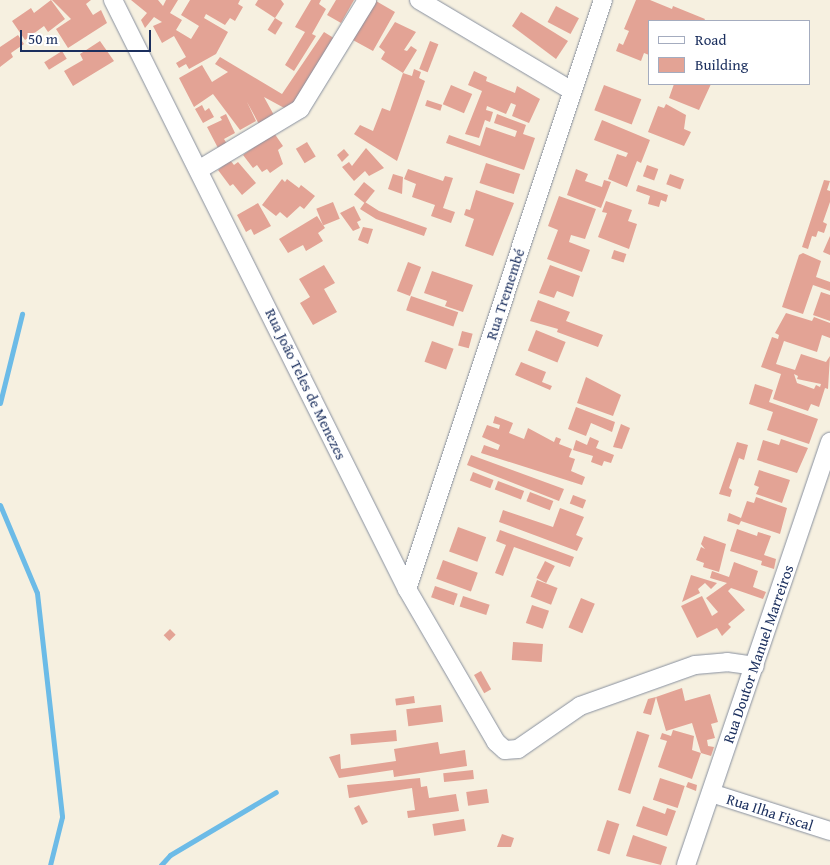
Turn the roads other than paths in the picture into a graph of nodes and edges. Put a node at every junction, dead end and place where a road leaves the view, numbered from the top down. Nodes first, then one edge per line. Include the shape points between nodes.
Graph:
1 (113, 0) edge
2 (367, 0) edge
3 (419, 0) edge
4 (603, 0) edge
5 (572, 91) junction
6 (200, 169) junction
7 (830, 442) edge
8 (407, 589) junction
9 (755, 666) junction
10 (711, 793) junction
11 (830, 831) edge
12 (686, 865) edge

1 - 6 street, Rua João Teles de Menezes
2 - 6 street via 300,109
3 - 5 street
4 - 5 street, Rua Tremembé
5 - 8 street, Rua Tremembé
6 - 8 street, Rua João Teles de Menezes
7 - 9 street, Rua Doutor Manuel Marreiros
8 - 9 street, Rua João Teles de Menezes via 496,742 505,750 518,749 580,706 646,680 694,665 728,662
9 - 10 street, Rua Doutor Manuel Marreiros
10 - 11 street, Rua Ilha Fiscal
10 - 12 street, Rua Doutor Manuel Marreiros

